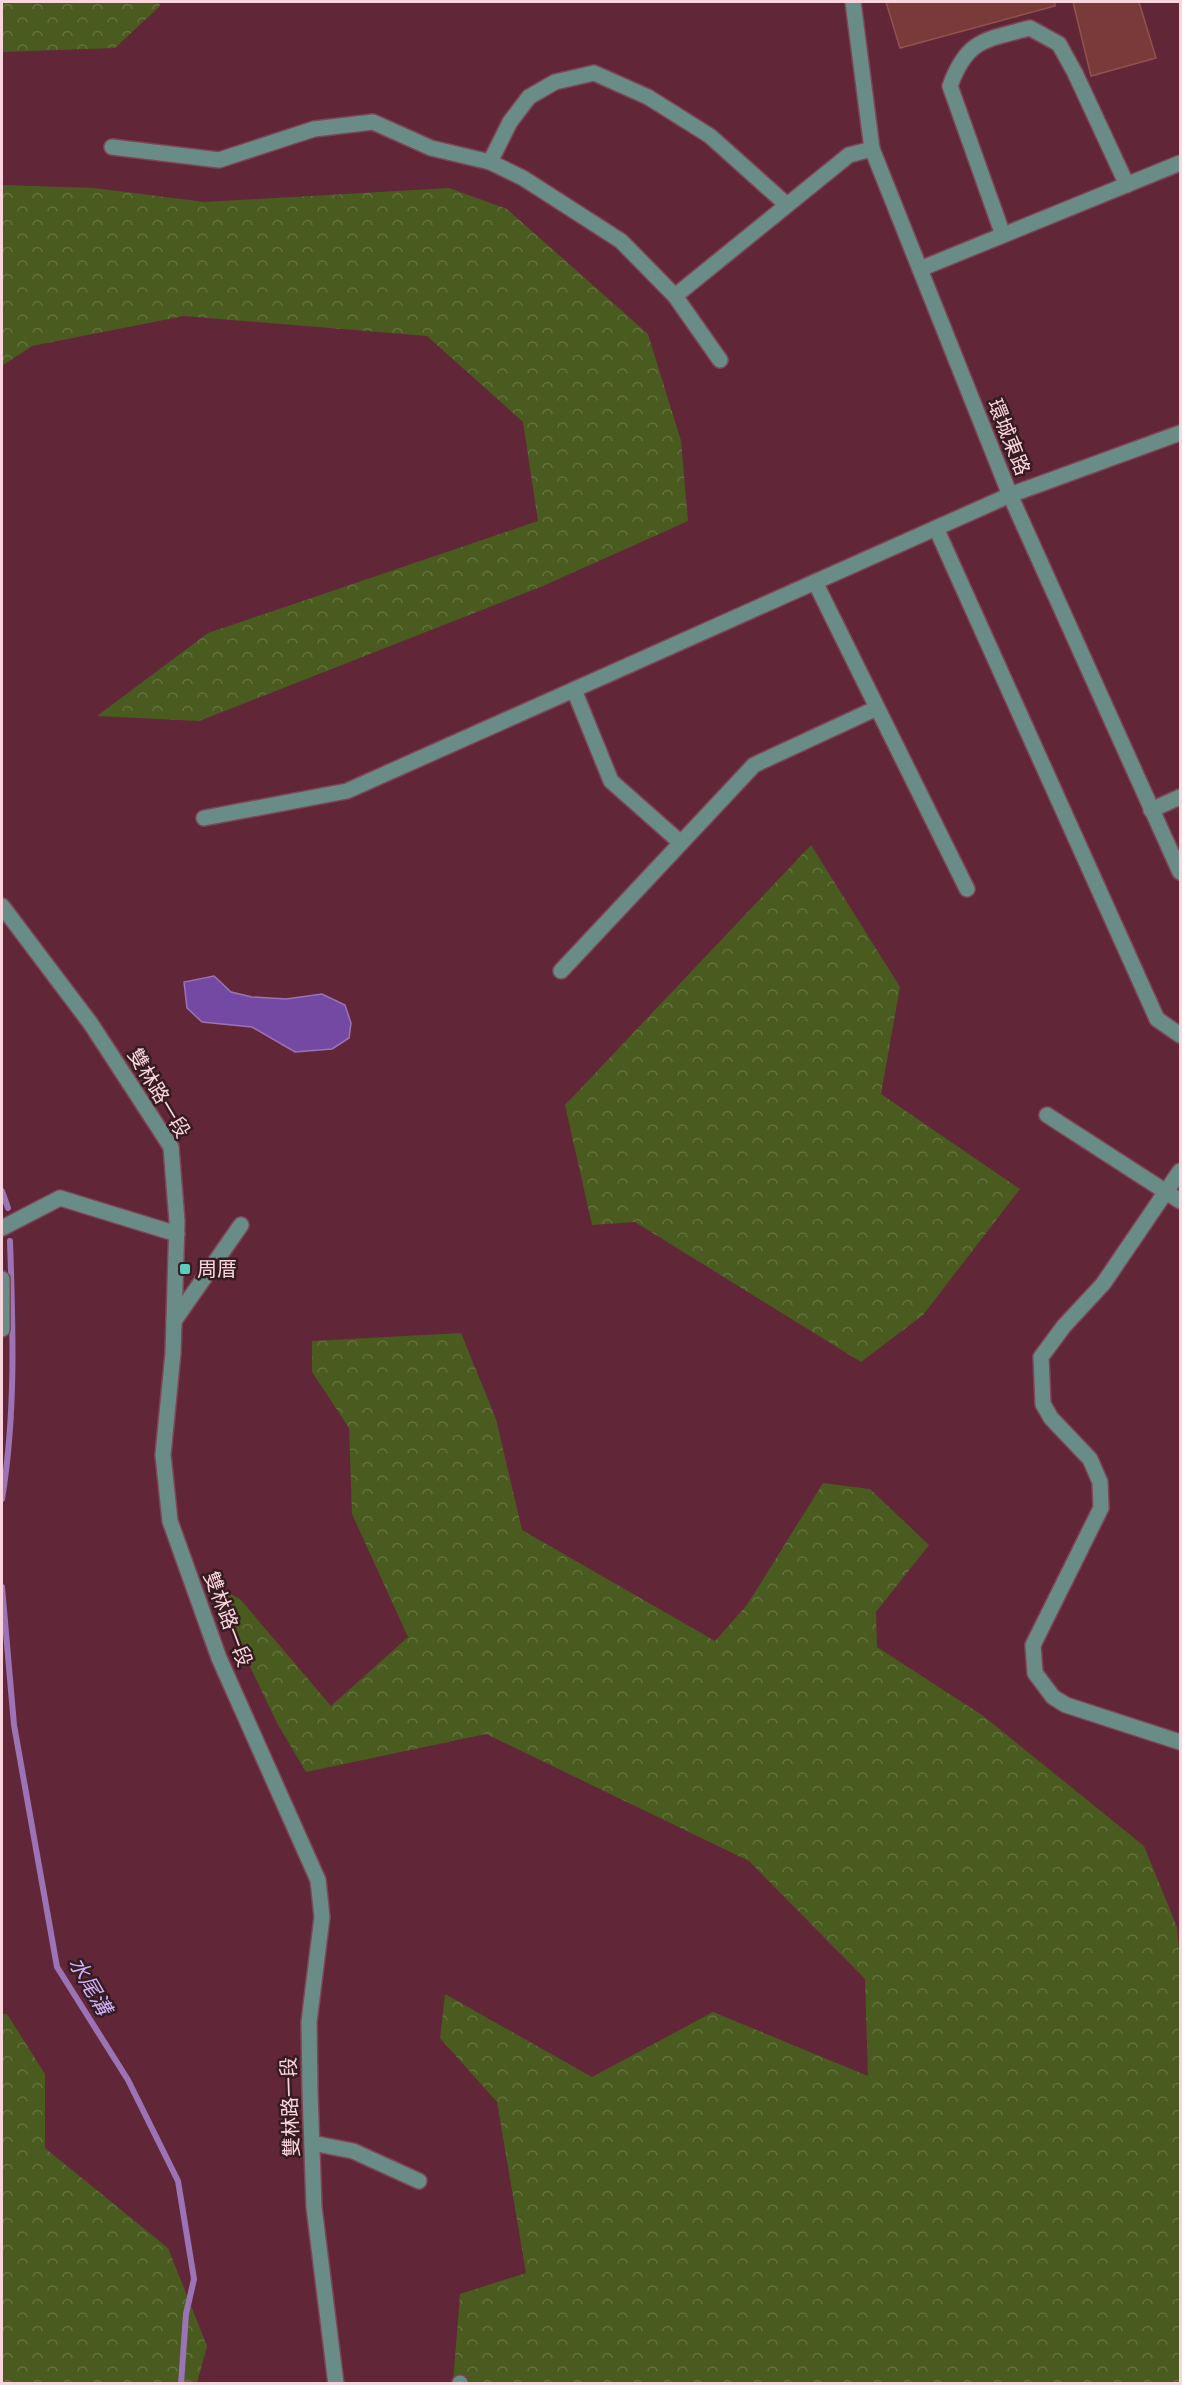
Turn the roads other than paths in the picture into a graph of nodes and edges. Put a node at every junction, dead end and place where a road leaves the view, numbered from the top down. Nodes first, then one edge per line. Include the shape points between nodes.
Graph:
1 (853, 2) edge
2 (112, 147) dead end
3 (872, 149) junction
4 (490, 162) junction
5 (1180, 163) edge
6 (1127, 185) junction
7 (787, 205) junction
8 (1003, 236) junction
9 (920, 269) junction
10 (675, 297) junction
11 (720, 360) dead end
12 (1180, 433) edge
13 (1010, 495) junction
14 (936, 528) junction
15 (815, 582) junction
16 (574, 690) junction
17 (877, 708) junction
18 (1180, 797) edge
19 (1150, 810) junction
20 (204, 818) dead end
21 (681, 843) junction
22 (1180, 872) edge
23 (967, 889) dead end
24 (2, 906) edge
25 (561, 971) dead end
26 (1180, 1035) edge
27 (1047, 1116) dead end
28 (1180, 1171) edge
29 (1174, 1197) edge
30 (241, 1225) dead end
31 (2, 1228) edge
32 (177, 1234) junction
33 (2, 1279) edge
34 (174, 1321) junction
35 (2, 1329) edge
36 (1180, 1742) edge
37 (312, 2143) junction
38 (419, 2181) dead end
39 (336, 2384) edge

1 - 3 street, 環城東路
2 - 4 street via 219,159 314,129 373,122 431,148
3 - 7 street via 849,155
3 - 9 street, 環城東路
4 - 7 street via 510,122 529,97 555,81 594,73 648,97 710,136
4 - 10 street via 523,178 621,241
5 - 6 street
6 - 8 street
6 - 8 street via 1059,44 1030,28 994,37 968,50 950,86
7 - 10 street
8 - 9 street
9 - 13 street, 環城東路
10 - 11 street
12 - 13 street
13 - 14 street
13 - 19 street, 環城東路
14 - 15 street
14 - 26 street via 1157,1019
15 - 16 street
15 - 17 street
16 - 20 street via 347,791
16 - 21 street via 611,781
17 - 21 street via 754,765
17 - 23 street
18 - 19 street
19 - 22 street, 環城東路
21 - 25 street
24 - 32 street, 雙林路一段 via 91,1024 171,1147
27 - 29 street
28 - 29 street
29 - 36 street via 1041,1357 1043,1404 1051,1418 1090,1459 1100,1482 1101,1508 1034,1645 1034,1658 1035,1673 1053,1697 1066,1705
30 - 34 street
31 - 32 street via 60,1198
32 - 34 street, 雙林路一段
33 - 35 street
34 - 37 street, 雙林路一段 via 163,1455 170,1521 219,1658 318,1880 322,1917 309,2022
37 - 38 street via 352,2151
37 - 39 street, 雙林路一段 via 314,2207

